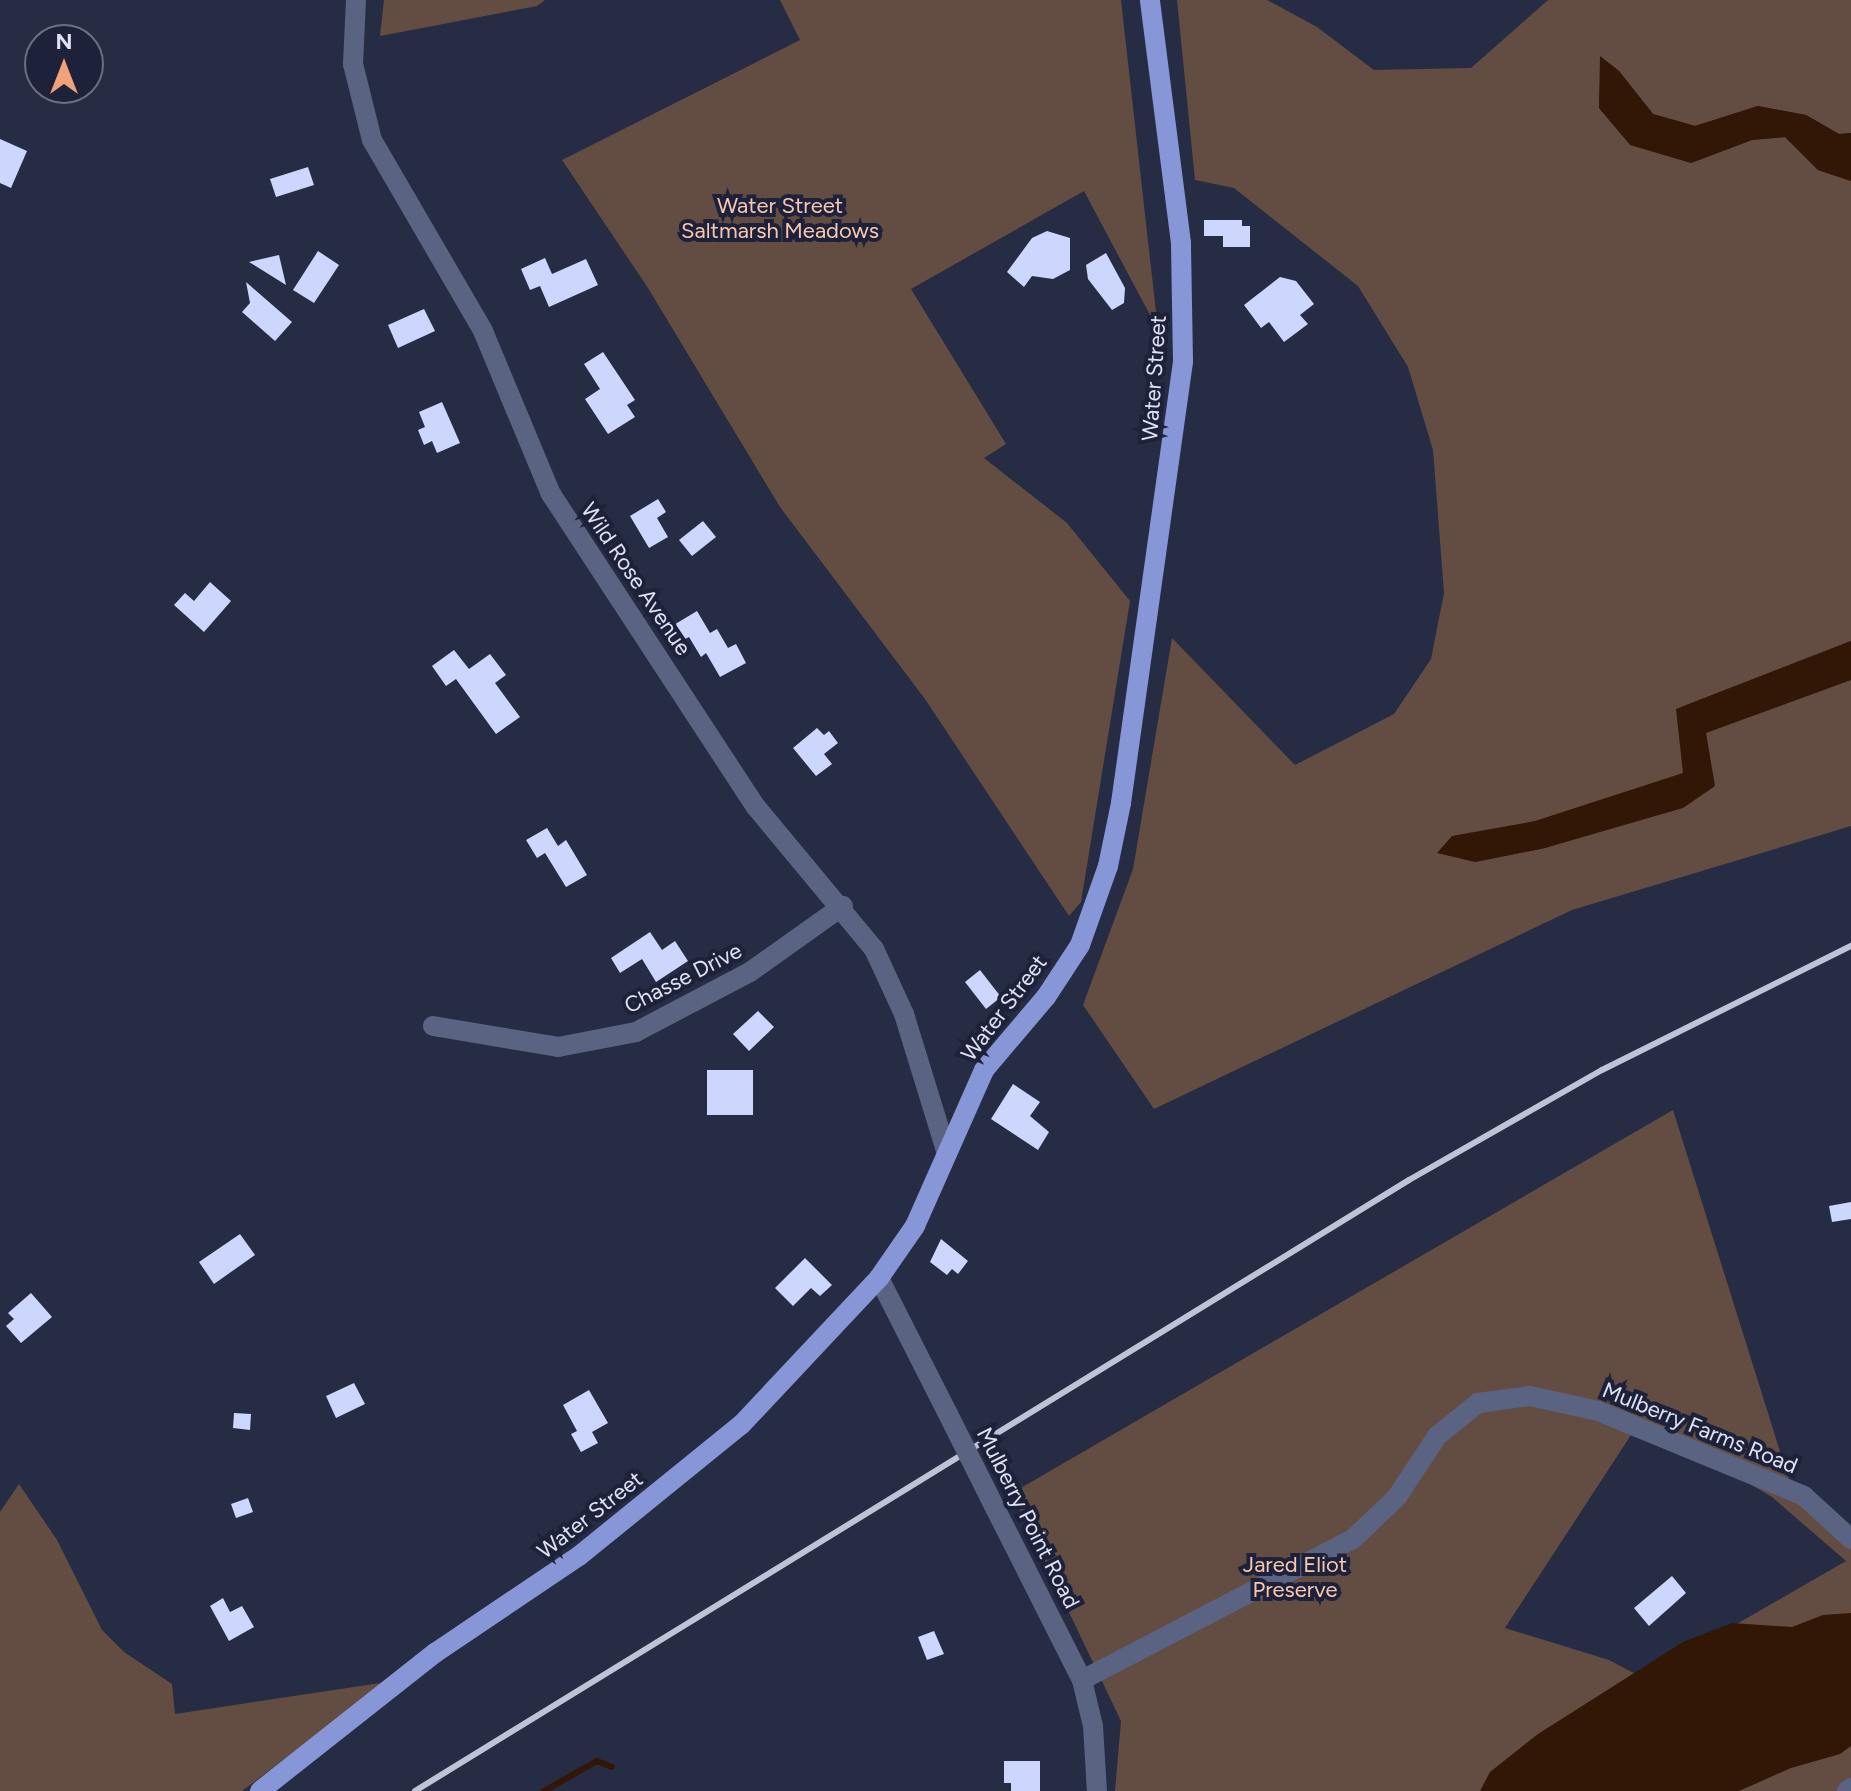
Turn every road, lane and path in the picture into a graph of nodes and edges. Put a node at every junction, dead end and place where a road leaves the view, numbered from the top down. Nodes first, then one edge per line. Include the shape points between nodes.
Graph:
1 (1150, 0) edge
2 (355, 1) edge
3 (843, 906) junction
4 (433, 1026) dead end
5 (947, 1154) junction
6 (879, 1278) junction
7 (1851, 1539) edge
8 (1082, 1680) junction
9 (260, 1791) edge
10 (1097, 1791) edge

1 - 5 main road, Water Street via 1181,243 1183,361 1121,803 1108,866 1080,945 1046,997 984,1070
2 - 3 street, Wild Rose Avenue via 353,64 372,140 483,331 551,494 756,807
3 - 4 street, Chasse Drive via 739,979 636,1032 558,1047
3 - 5 street, Wild Rose Avenue via 894,988
5 - 6 main road, Water Street via 915,1226
6 - 8 street, Mulberry Point Road, bridge
6 - 9 main road, Water Street via 741,1425 579,1556 435,1653
7 - 8 street, Mulberry Farms Road via 1804,1496 1598,1411 1530,1396 1478,1403 1437,1436 1397,1497 1353,1539
8 - 10 street, Mulberry Point Road via 1093,1726

